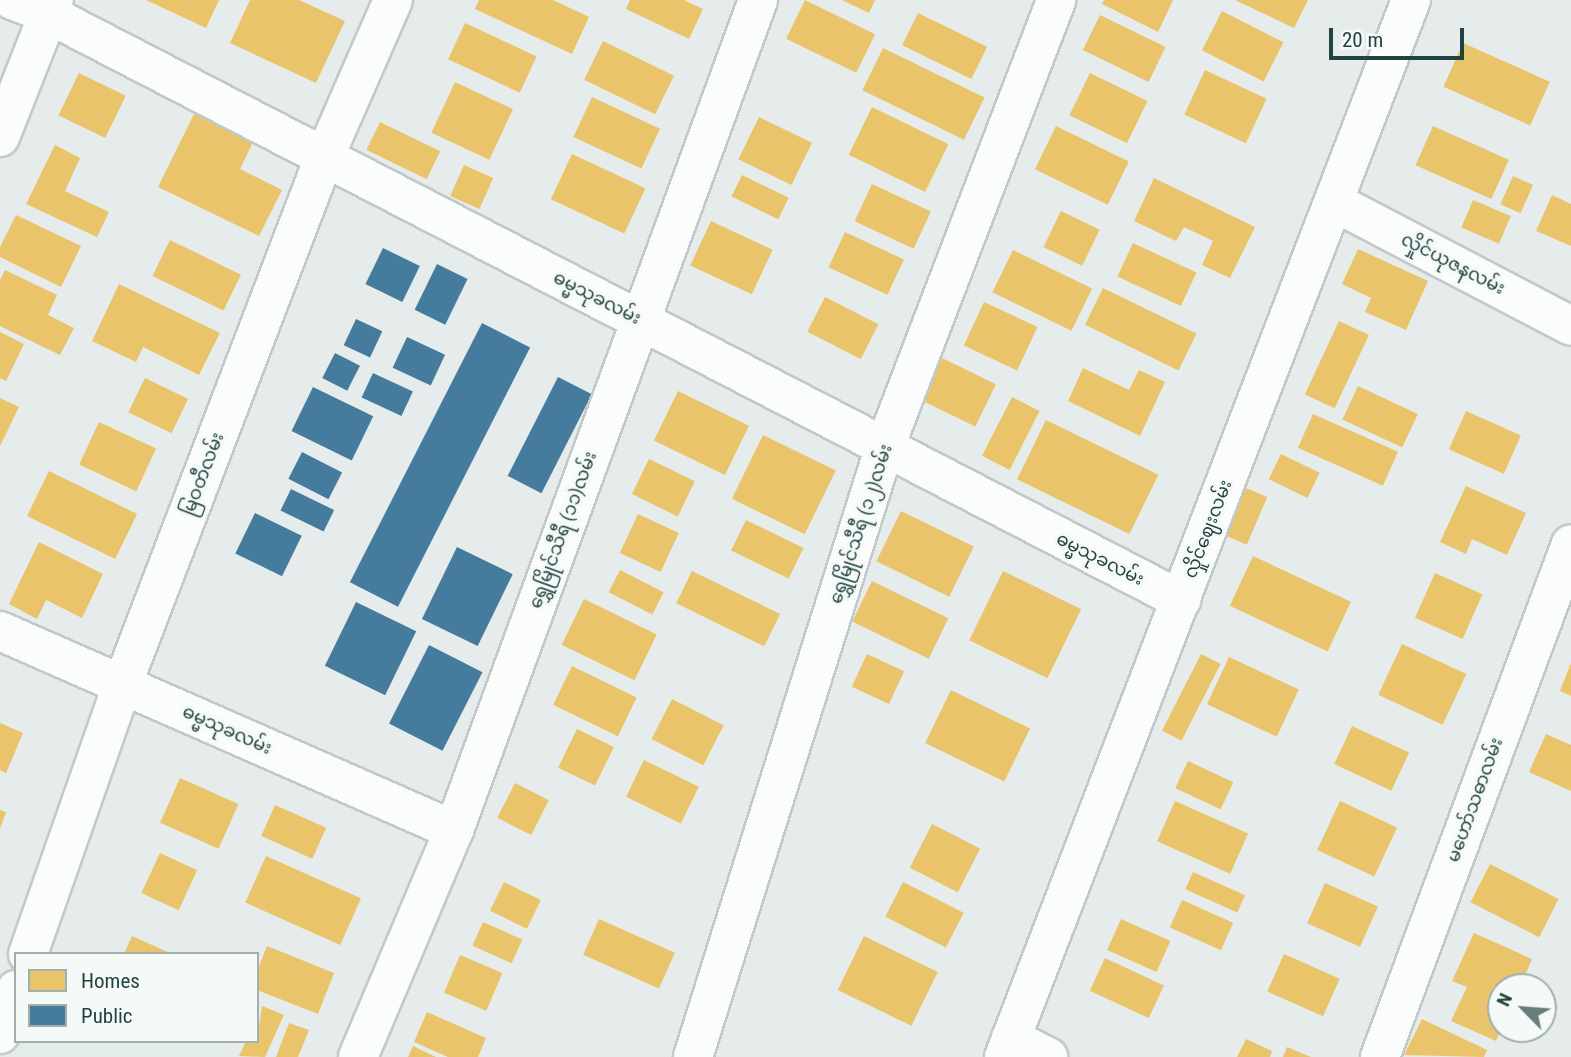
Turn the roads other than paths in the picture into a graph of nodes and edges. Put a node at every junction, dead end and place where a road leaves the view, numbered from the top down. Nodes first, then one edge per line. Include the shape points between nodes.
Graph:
1 (12, 0) edge
2 (393, 0) edge
3 (758, 0) edge
4 (1056, 0) edge
5 (1411, 0) edge
6 (51, 7) edge
7 (0, 136) edge
8 (324, 158) junction
9 (1334, 202) junction
10 (640, 320) junction
11 (1571, 326) edge
12 (884, 449) junction
13 (1571, 544) edge
14 (1181, 600) junction
15 (0, 631) edge
16 (123, 683) junction
17 (454, 830) junction
18 (29, 952) edge
19 (14, 995) edge
20 (0, 1034) edge
21 (1007, 1047) edge
22 (358, 1057) edge
23 (693, 1057) edge
24 (1048, 1057) edge
25 (1380, 1057) edge

1 - 6 street, ဓမ္မသုခလမ်း
2 - 8 street, မြဝတီလမ်း
3 - 10 street, ရွှေမြိုင်သီရီ (၁၁)လမ်း
4 - 12 street, ရွှေမြိုင်သီရီ (၁၂)လမ်း
5 - 9 street, လှိုင်ဈေးလမ်း
6 - 7 street
6 - 8 street, ဓမ္မသုခလမ်း
8 - 10 street, ဓမ္မသုခလမ်း
8 - 16 street, မြဝတီလမ်း
9 - 11 street, လှိုင်ယုဇနလမ်း
9 - 14 street, လှိုင်ဈေးလမ်း
10 - 12 street, ဓမ္မသုခလမ်း
10 - 17 street, ရွှေမြိုင်သီရီ (၁၁)လမ်း
12 - 14 street, ဓမ္မသုခလမ်း
12 - 23 street, ရွှေမြိုင်သီရီ (၁၂)လမ်း
13 - 25 street, မဟော်သဓာလမ်း
14 - 21 street, လှိုင်ဈေးလမ်း
15 - 16 street, ဓမ္မသုခလမ်း
16 - 17 street, ဓမ္မသုခလမ်း
16 - 18 street, မြဝတီလမ်း
17 - 22 street, ရွှေမြိုင်သီရီ (၁၁)လမ်း
19 - 20 street
21 - 24 street

